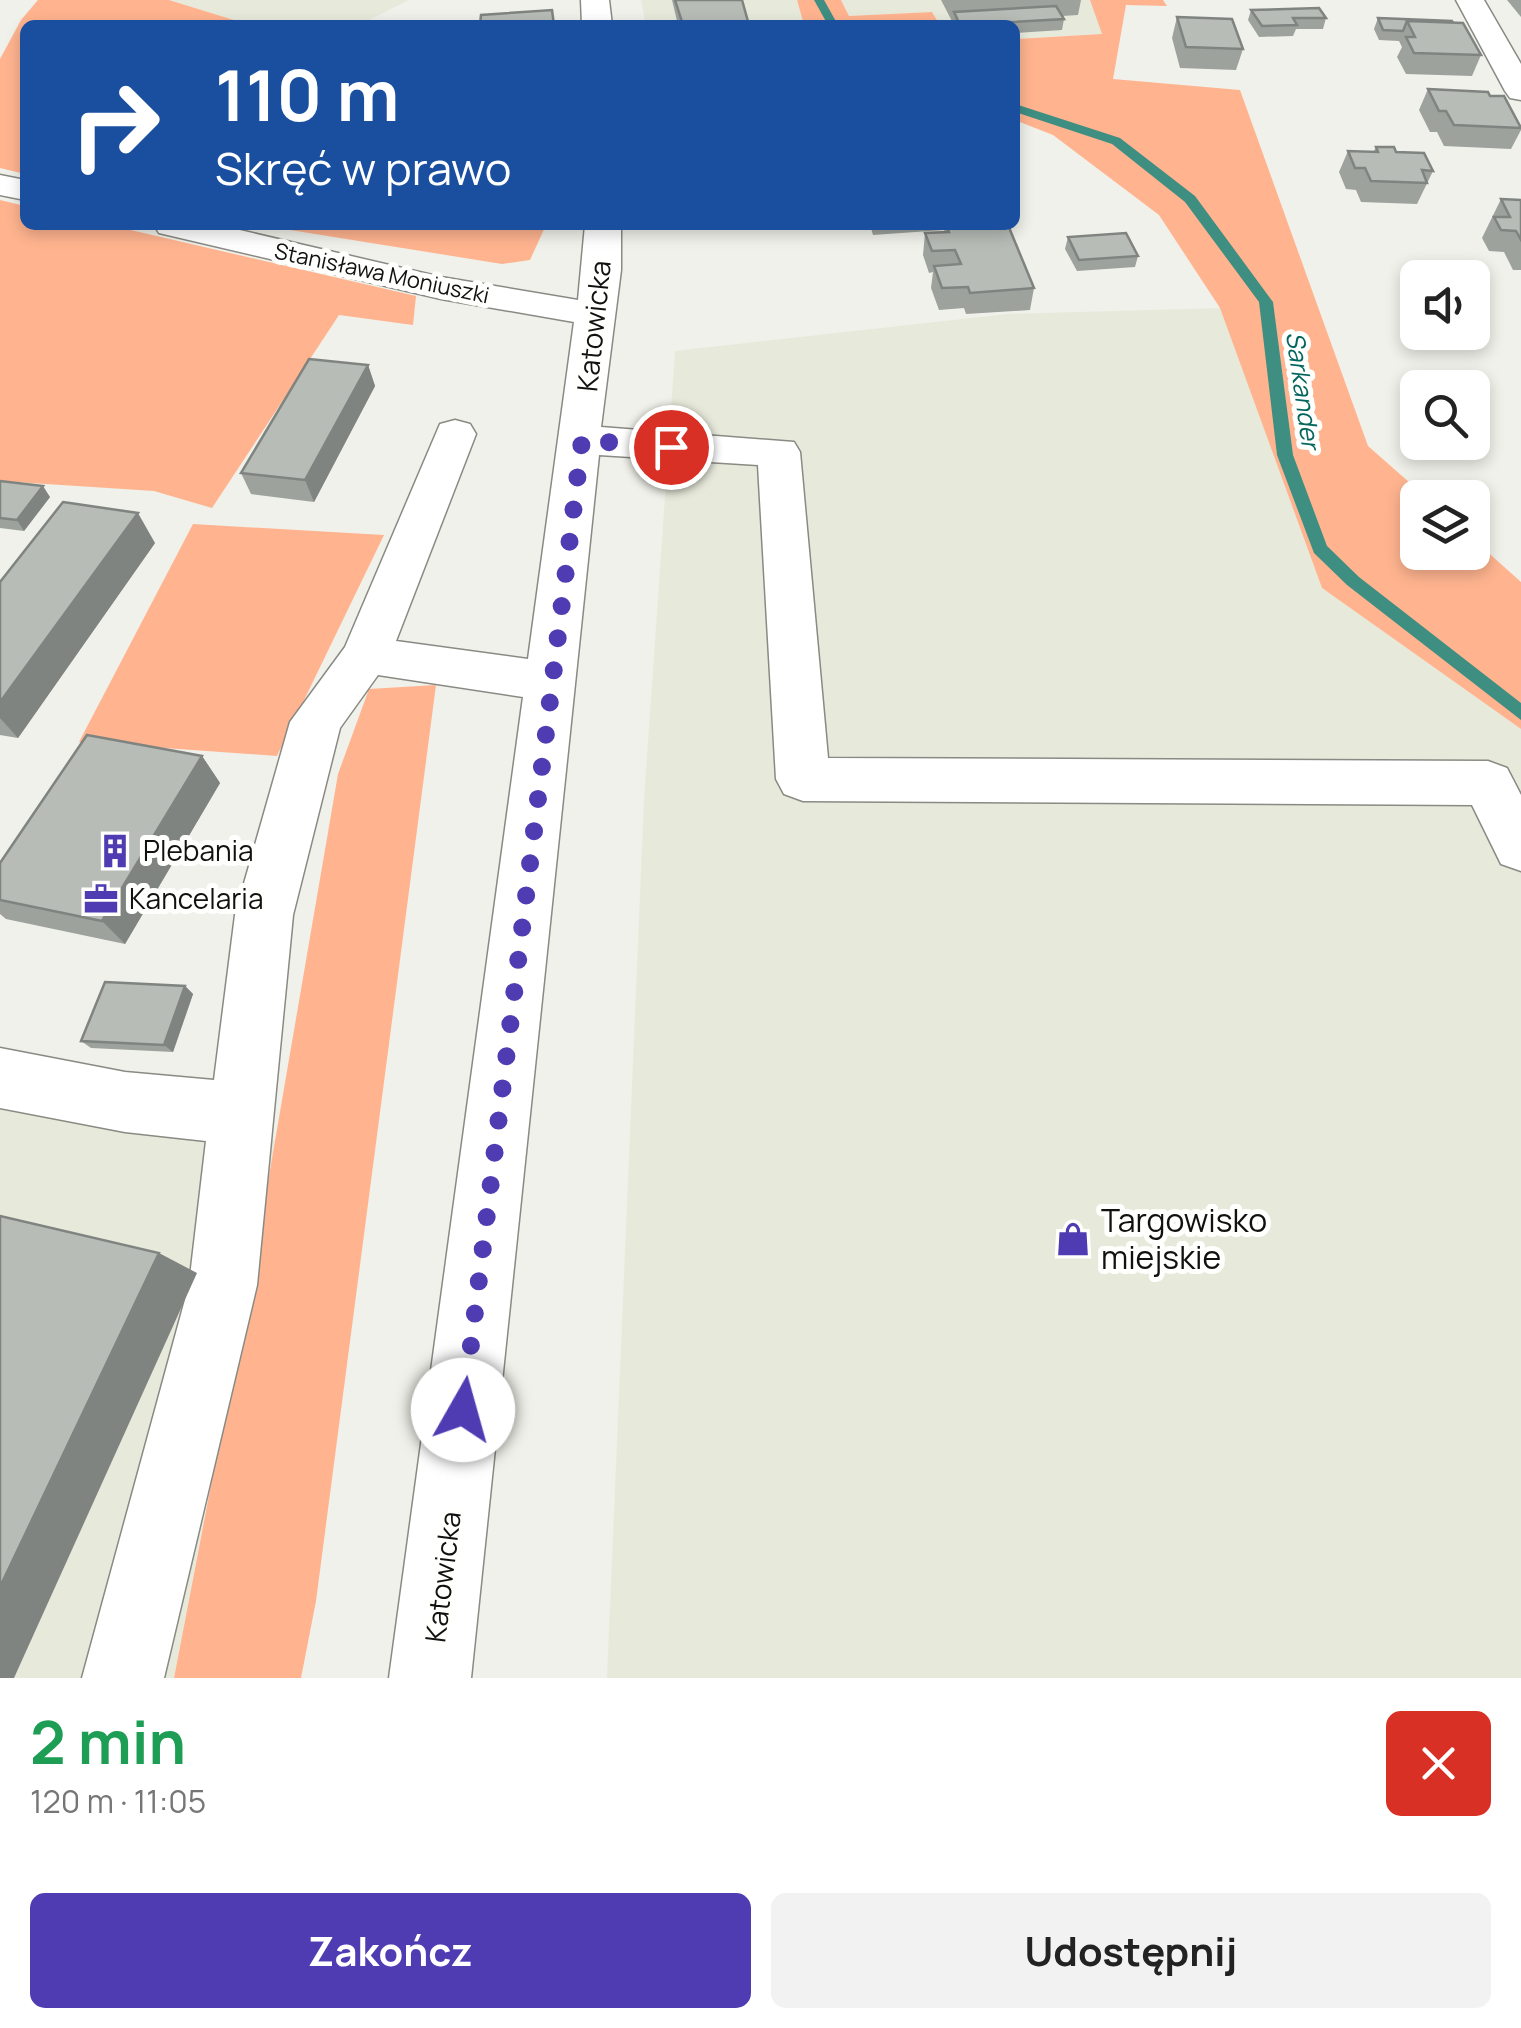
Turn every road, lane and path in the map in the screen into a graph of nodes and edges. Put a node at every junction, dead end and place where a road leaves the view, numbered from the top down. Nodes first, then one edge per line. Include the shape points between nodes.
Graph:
1 (1470, 0) edge
2 (1521, 90) edge
3 (193, 230) edge
4 (603, 230) edge
5 (594, 314) junction
6 (455, 434) dead end
7 (582, 440) junction
8 (366, 655) junction
9 (552, 682) junction
10 (1521, 848) edge
11 (0, 1078) edge
12 (241, 1114) junction
13 (123, 1678) edge
14 (430, 1678) edge

1 - 2 street
3 - 5 street, Stanisława Moniuszki via 441,288
4 - 5 street, Katowicka
5 - 7 street, Katowicka
6 - 8 street
7 - 9 street, Katowicka
7 - 10 street via 779,452 803,779 1488,782
8 - 9 street
8 - 12 street via 316,722 264,915
9 - 14 street, Katowicka
11 - 12 street via 125,1102
12 - 13 street via 223,1285

